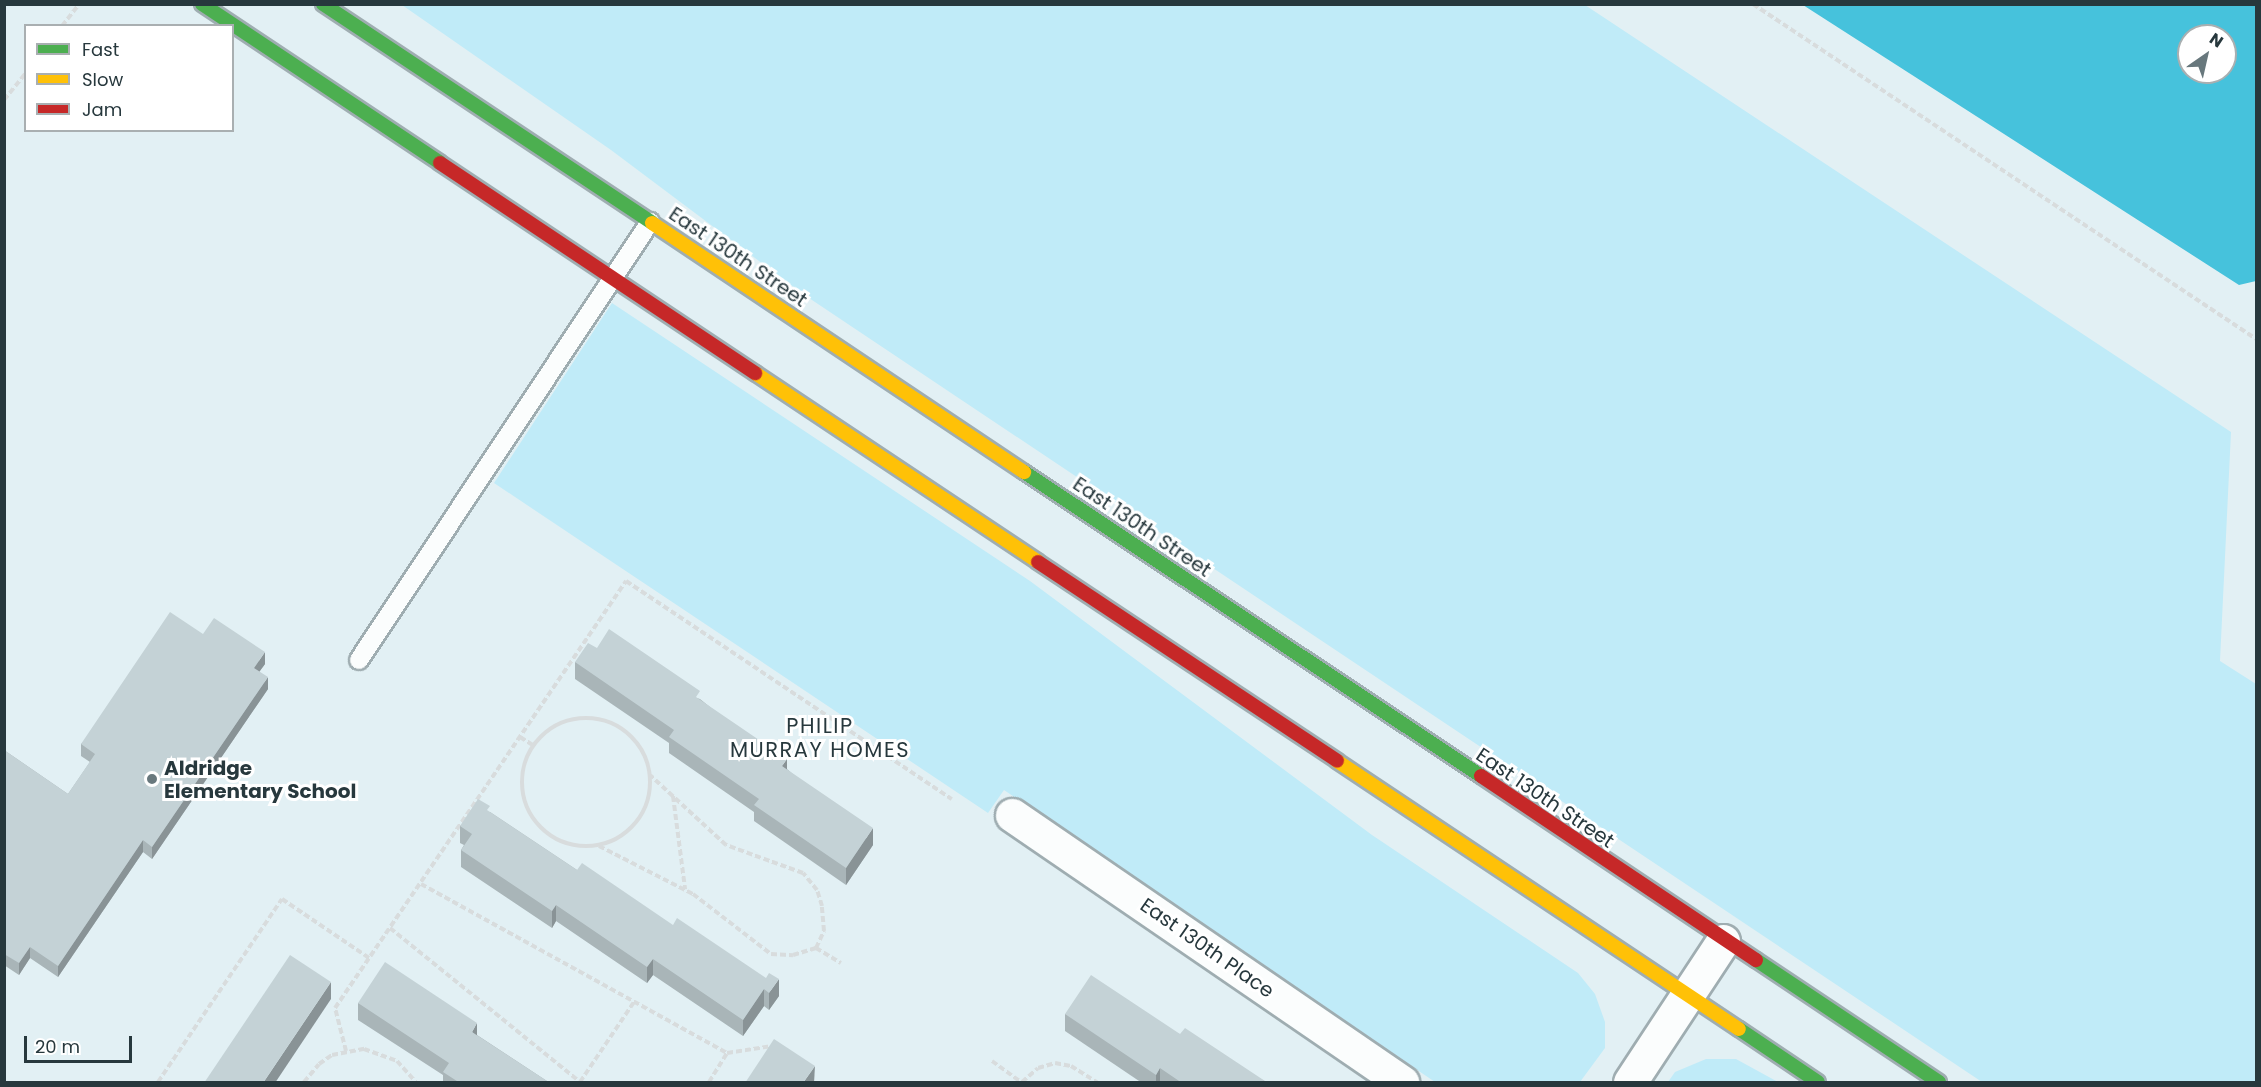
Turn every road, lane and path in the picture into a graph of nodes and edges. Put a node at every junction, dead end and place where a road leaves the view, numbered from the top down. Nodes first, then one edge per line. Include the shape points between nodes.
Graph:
1 (79, 4) edge
2 (202, 4) edge
3 (323, 4) edge
4 (1753, 4) edge
5 (64, 24) edge
6 (232, 24) edge
7 (234, 25) edge
8 (24, 75) edge
9 (4, 100) edge
10 (650, 222) junction
11 (613, 278) junction
12 (2256, 339) edge
13 (359, 660) dead end
14 (520, 737) junction
15 (533, 745) junction
16 (650, 774) junction
17 (673, 795) junction
18 (952, 799) dead end
19 (1012, 815) dead end
20 (599, 846) junction
21 (420, 884) junction
22 (685, 890) junction
23 (390, 928) junction
24 (1723, 941) junction
25 (816, 948) junction
26 (370, 958) junction
27 (841, 963) dead end
28 (1686, 997) junction
29 (634, 1002) junction
30 (777, 1045) edge
31 (346, 1051) junction
32 (727, 1053) junction
33 (992, 1061) dead end
34 (580, 1082) edge
35 (158, 1083) edge
36 (304, 1083) edge
37 (416, 1083) edge
38 (709, 1083) edge
39 (1022, 1083) edge
40 (1097, 1083) edge
41 (1402, 1083) edge
42 (1630, 1083) edge
43 (1818, 1083) edge
44 (1939, 1083) edge

1 - 5 path
2 - 6 main road
3 - 10 main road, East 130th Street
4 - 12 path
7 - 11 main road
8 - 9 path
10 - 11 lane
10 - 24 main road, East 130th Street
11 - 13 lane
11 - 28 main road
14 - 15 path
14 - 18 path via 626,580
14 - 21 path
15 - 16 path via 560,724 576,719 601,720 625,731 637,743
15 - 20 path via 522,777 528,811 551,836 567,843
16 - 17 path
16 - 20 path via 648,798 639,820 622,836
17 - 22 path via 681,832
17 - 25 path via 726,845 803,873 817,890 822,906 823,937
19 - 41 street, East 130th Place
20 - 22 path
21 - 23 path
21 - 29 path
22 - 25 path via 771,954 793,955
23 - 26 path
23 - 34 path
24 - 28 street
24 - 44 main road, East 130th Street
25 - 27 path
26 - 31 path via 335,1008
26 - 35 path via 282,899
28 - 42 street
28 - 43 main road
29 - 32 path
29 - 34 path
30 - 32 path
31 - 36 path via 319,1064
31 - 37 path via 381,1053 397,1061
32 - 38 path
33 - 39 path
39 - 40 path via 1038,1068 1055,1063 1071,1066

